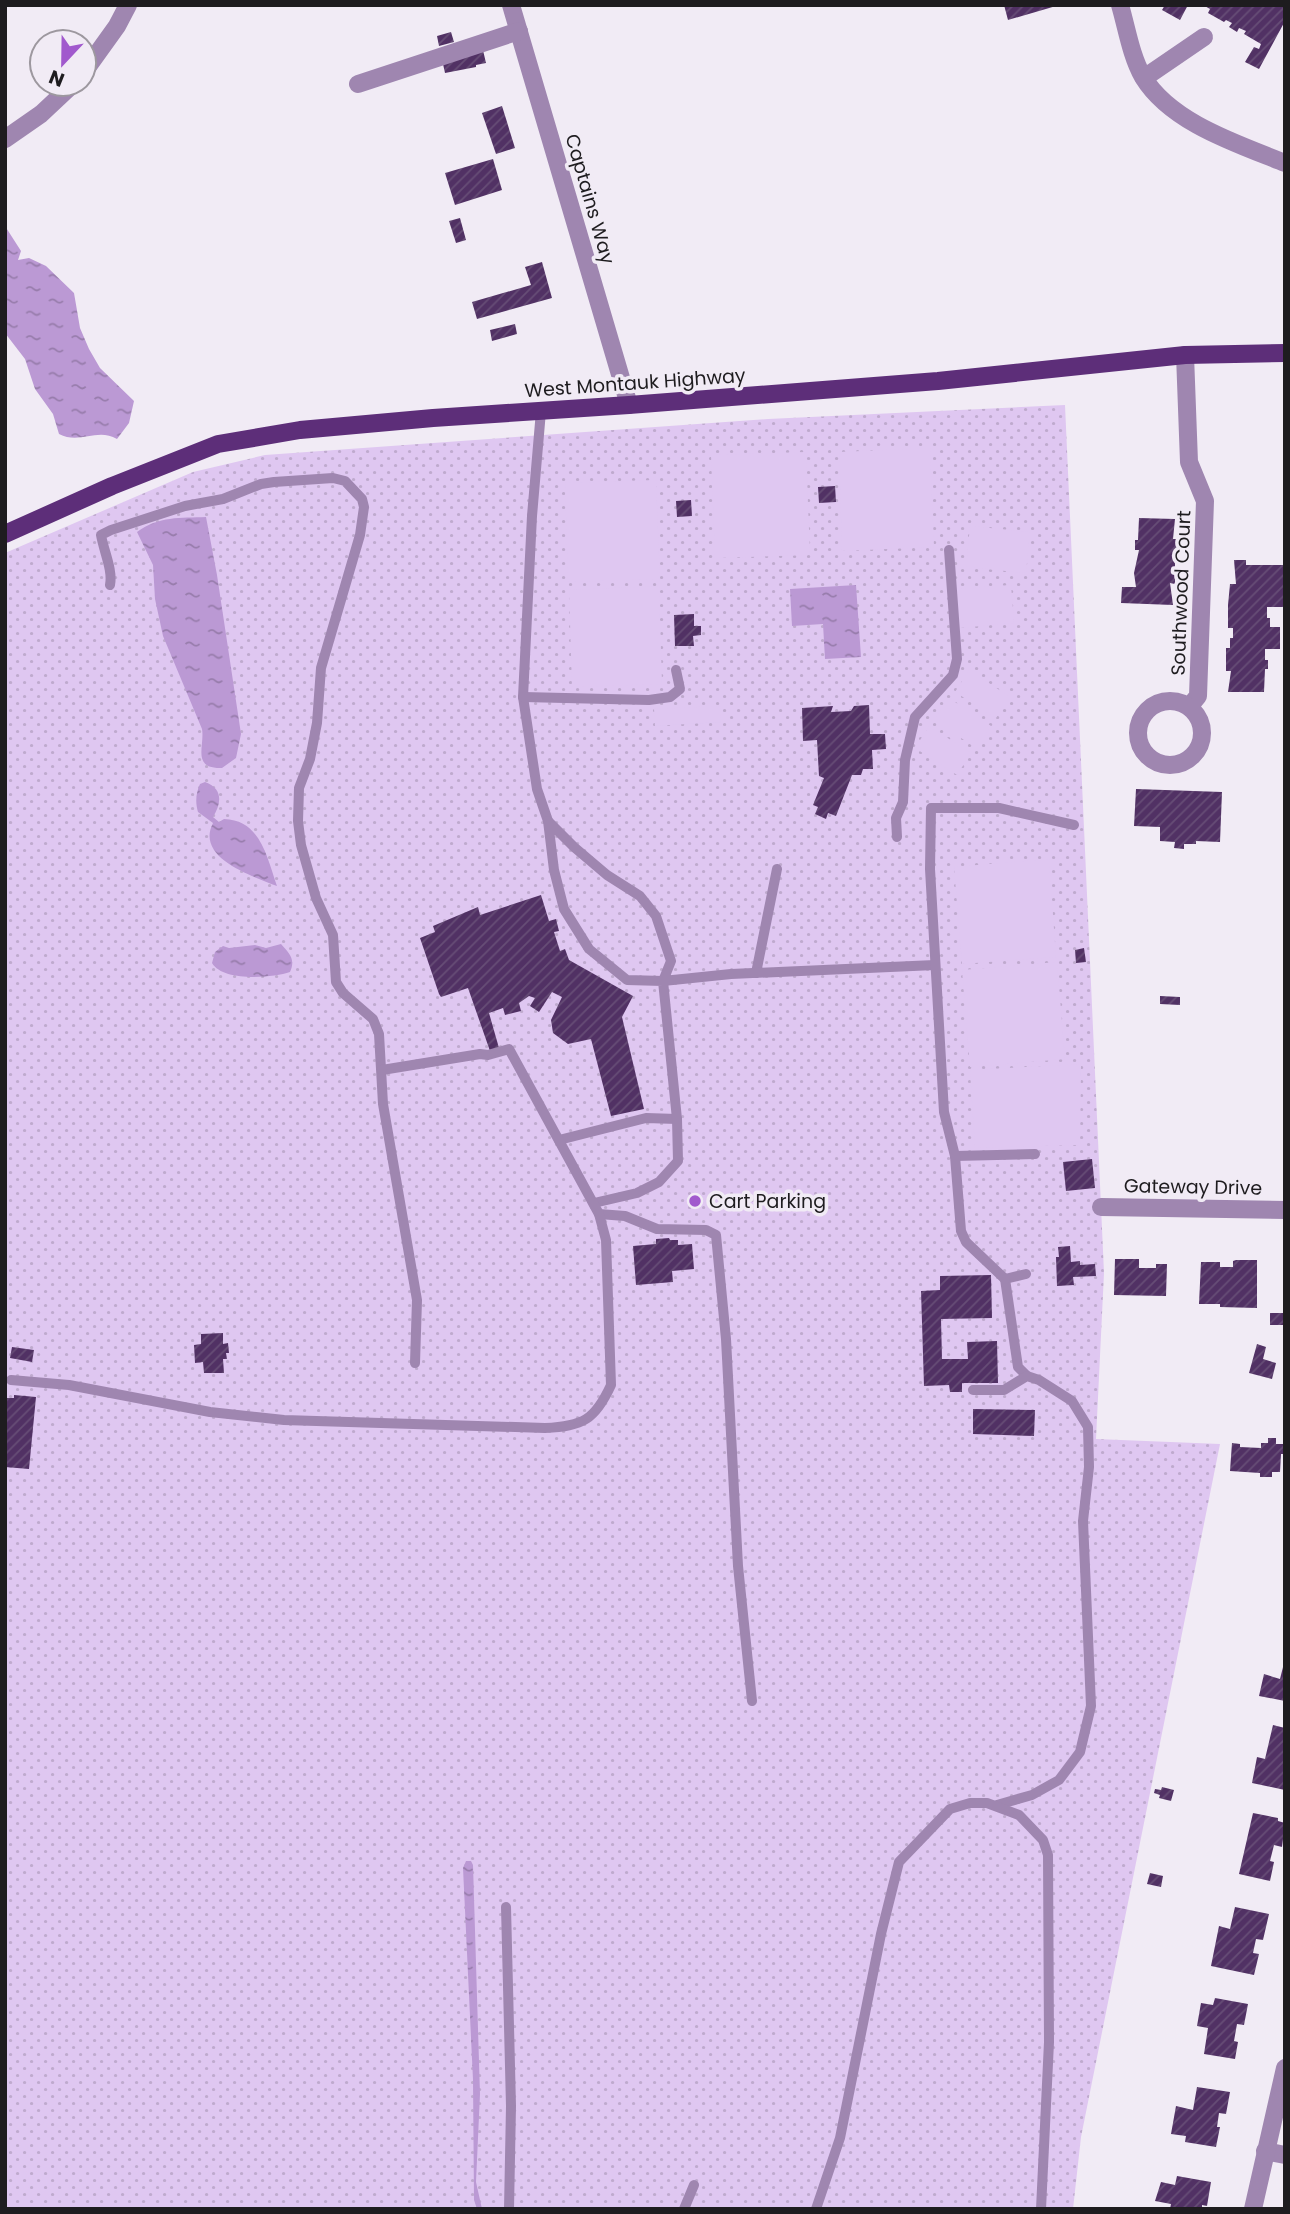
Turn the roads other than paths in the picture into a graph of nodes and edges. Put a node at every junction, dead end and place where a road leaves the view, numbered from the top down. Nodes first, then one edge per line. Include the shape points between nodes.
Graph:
1 (128, 5) edge
2 (511, 5) edge
3 (1120, 5) edge
4 (519, 31) junction
5 (1204, 37) dead end
6 (98, 52) edge
7 (1144, 78) junction
8 (358, 84) dead end
9 (58, 98) edge
10 (5, 139) edge
11 (1285, 163) edge
12 (1285, 353) edge
13 (1185, 355) junction
14 (629, 405) junction
15 (541, 411) junction
16 (5, 534) edge
17 (949, 550) dead end
18 (110, 585) dead end
19 (676, 670) dead end
20 (523, 696) junction
21 (1189, 707) dead end
22 (548, 821) junction
23 (1074, 825) dead end
24 (897, 837) dead end
25 (777, 869) dead end
26 (935, 965) junction
27 (756, 973) junction
28 (663, 981) junction
29 (382, 1070) junction
30 (677, 1119) junction
31 (559, 1140) junction
32 (1035, 1154) dead end
33 (955, 1156) junction
34 (594, 1203) junction
35 (1101, 1207) dead end
36 (1285, 1210) edge
37 (599, 1214) junction
38 (1026, 1274) dead end
39 (1005, 1279) junction
40 (415, 1363) dead end
41 (1027, 1376) junction
42 (11, 1380) dead end
43 (973, 1390) dead end
44 (752, 1702) dead end
45 (997, 1805) junction
46 (506, 1907) dead end
47 (1285, 2068) edge
48 (1265, 2151) junction
49 (1285, 2155) edge
50 (694, 2185) dead end
51 (509, 2209) edge
52 (684, 2209) edge
53 (816, 2209) edge
54 (1041, 2209) edge
55 (1253, 2209) edge

1 - 6 street
2 - 4 street, Captains Way
3 - 7 street via 1131,50
4 - 8 street
4 - 14 street, Captains Way
5 - 7 street
7 - 11 street via 1162,100 1199,127
9 - 10 street
12 - 13 main road, West Montauk Highway
13 - 14 main road, West Montauk Highway via 938,382
13 - 21 street, Southwood Court via 1189,462 1205,501 1198,696
14 - 15 main road, West Montauk Highway
15 - 16 main road, West Montauk Highway via 300,430 218,444
15 - 20 lane
17 - 24 lane via 957,659 953,675 915,717 905,761 903,802 896,818
18 - 29 lane via 111,570 101,536 111,530 184,506 239,495 261,484 333,478 345,481 362,499 360,534 321,668 317,723 299,788 298,821 300,845 316,898 333,935 336,982 373,1019
19 - 20 lane via 680,689 670,697
20 - 22 lane via 537,789
22 - 28 lane via 607,875 640,896 656,916 671,961
22 - 28 lane via 564,909 589,949 627,980
23 - 26 lane via 999,808 931,808
25 - 27 lane
26 - 27 lane
26 - 33 lane via 944,1112
27 - 28 lane
28 - 30 lane
29 - 31 lane via 509,1049
29 - 40 lane via 383,1104 416,1300
30 - 31 lane via 646,1118
30 - 34 lane via 678,1161 659,1182 637,1193
31 - 34 lane
32 - 33 lane
33 - 39 lane via 961,1231 966,1242
34 - 37 lane
35 - 36 street, Gateway Drive
37 - 42 lane via 606,1240 611,1385 602,1404 572,1426 284,1420
37 - 44 lane via 625,1216 657,1229 706,1230 716,1235 738,1566
38 - 39 lane
39 - 41 lane via 1018,1367
41 - 43 lane via 1004,1390
41 - 45 lane via 1072,1401 1088,1427 1083,1521 1091,1706 1080,1752 1059,1780 1032,1795
45 - 53 lane via 970,1803 950,1809 899,1862 840,2138
45 - 54 lane via 1019,1815 1035,1830 1048,1855 1049,2042
46 - 51 lane
47 - 48 street
48 - 49 street
48 - 55 street
50 - 52 lane

